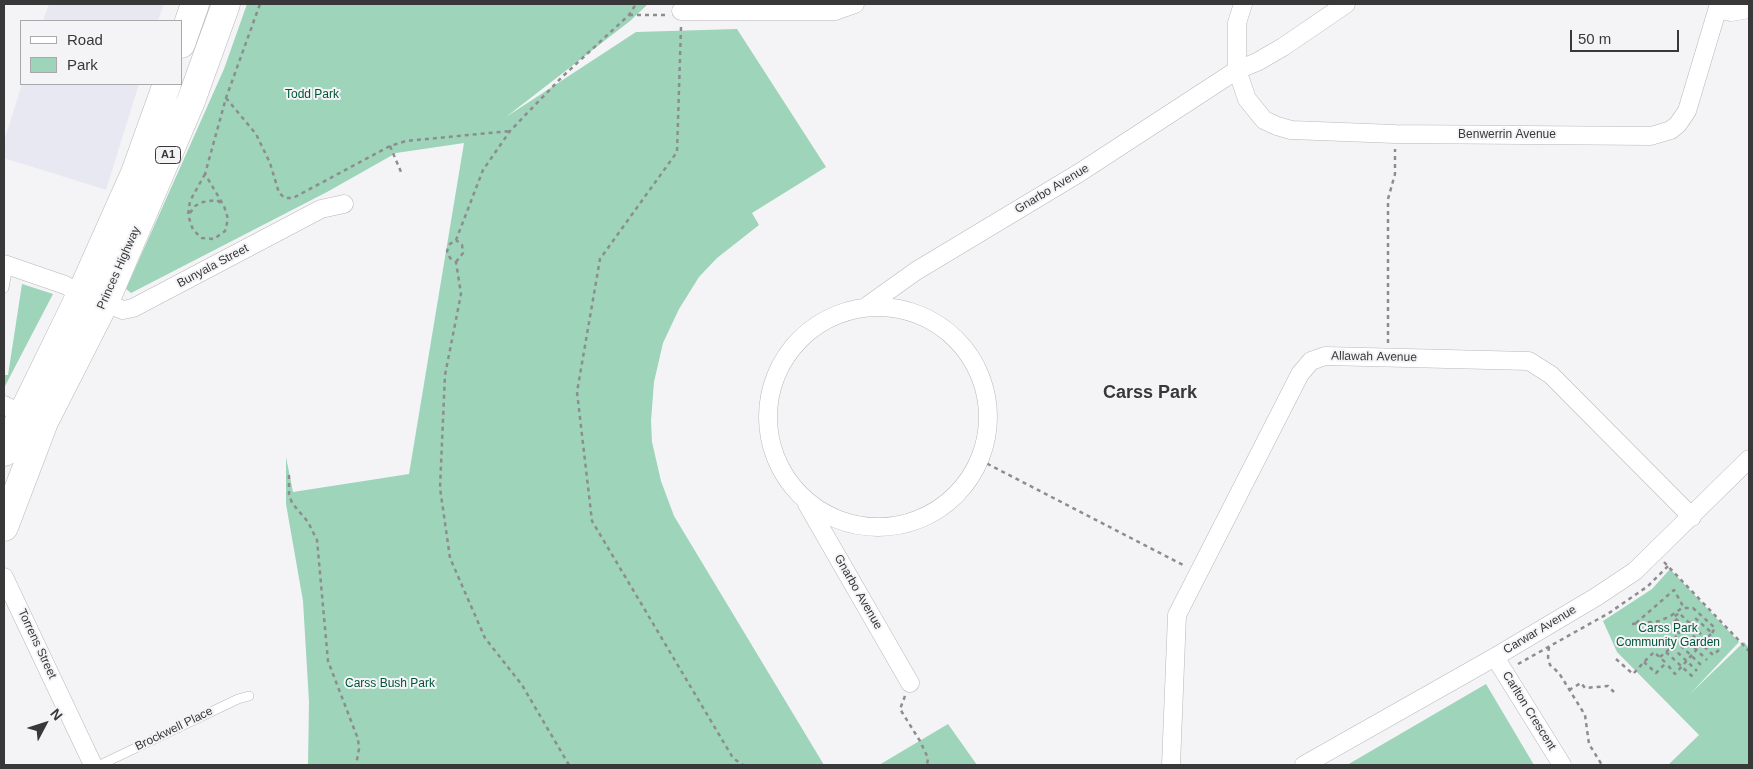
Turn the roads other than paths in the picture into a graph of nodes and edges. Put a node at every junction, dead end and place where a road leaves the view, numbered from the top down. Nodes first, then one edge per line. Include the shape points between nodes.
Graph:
1 (196, 4) edge
2 (226, 4) edge
3 (855, 4) edge
4 (1243, 4) edge
5 (1346, 4) edge
6 (1719, 6) edge
7 (802, 8) edge
8 (1749, 10) edge
9 (681, 13) road end
10 (182, 41) edge
11 (1237, 70) junction
12 (167, 85) edge
13 (344, 204) dead end
14 (6, 265) edge
15 (4, 288) edge
16 (93, 299) junction
17 (867, 306) junction
18 (13, 409) edge
19 (4, 452) edge
20 (1749, 459) edge
21 (805, 502) junction
22 (1692, 516) junction
23 (4, 528) edge
24 (4, 577) edge
25 (1495, 657) junction
26 (910, 683) road end
27 (249, 696) dead end
28 (93, 765) edge
29 (100, 765) edge
30 (1171, 765) edge
31 (1304, 765) edge
32 (1562, 765) edge

1 - 10 highway
2 - 16 highway, Princes Highway / A1 via 190,101
3 - 7 street via 835,11
4 - 11 street via 1238,22
5 - 11 street, Gnarbo Avenue via 1283,47
6 - 8 street via 1731,12
6 - 11 street, Benwerrin Avenue via 1687,111 1678,124 1662,134 1651,136 1291,130 1264,120 1255,111 1247,99
7 - 9 street
11 - 17 street, Gnarbo Avenue via 1079,173 916,271
12 - 16 highway, Princes Highway / A1
13 - 16 street, Bunyala Street via 321,209 133,308 123,310
14 - 15 lane
14 - 16 street, Bunyala Street via 65,285
16 - 18 highway, Princes Highway / A1
16 - 23 highway, Princes Highway / A1
17 - 21 street, Gnarbo Avenue via 834,314 816,325 792,349 774,383 768,415 775,454
17 - 21 street, Gnarbo Avenue via 898,308 930,319 966,350 976,364 986,396 989,428 980,460 960,491 948,502 928,515 902,524 856,526 839,521
18 - 19 highway, Princes Highway / A1
20 - 22 street, Carwar Avenue
21 - 26 street, Gnarbo Avenue
22 - 25 street, Carwar Avenue via 1635,571
22 - 30 street, Allawah Avenue via 1551,375 1535,364 1521,360 1325,356 1311,361 1300,374 1177,615
24 - 28 street, Torrens Street
25 - 31 street, Carwar Avenue
25 - 32 street, Carlton Crescent
27 - 29 lane, Brockwell Place

